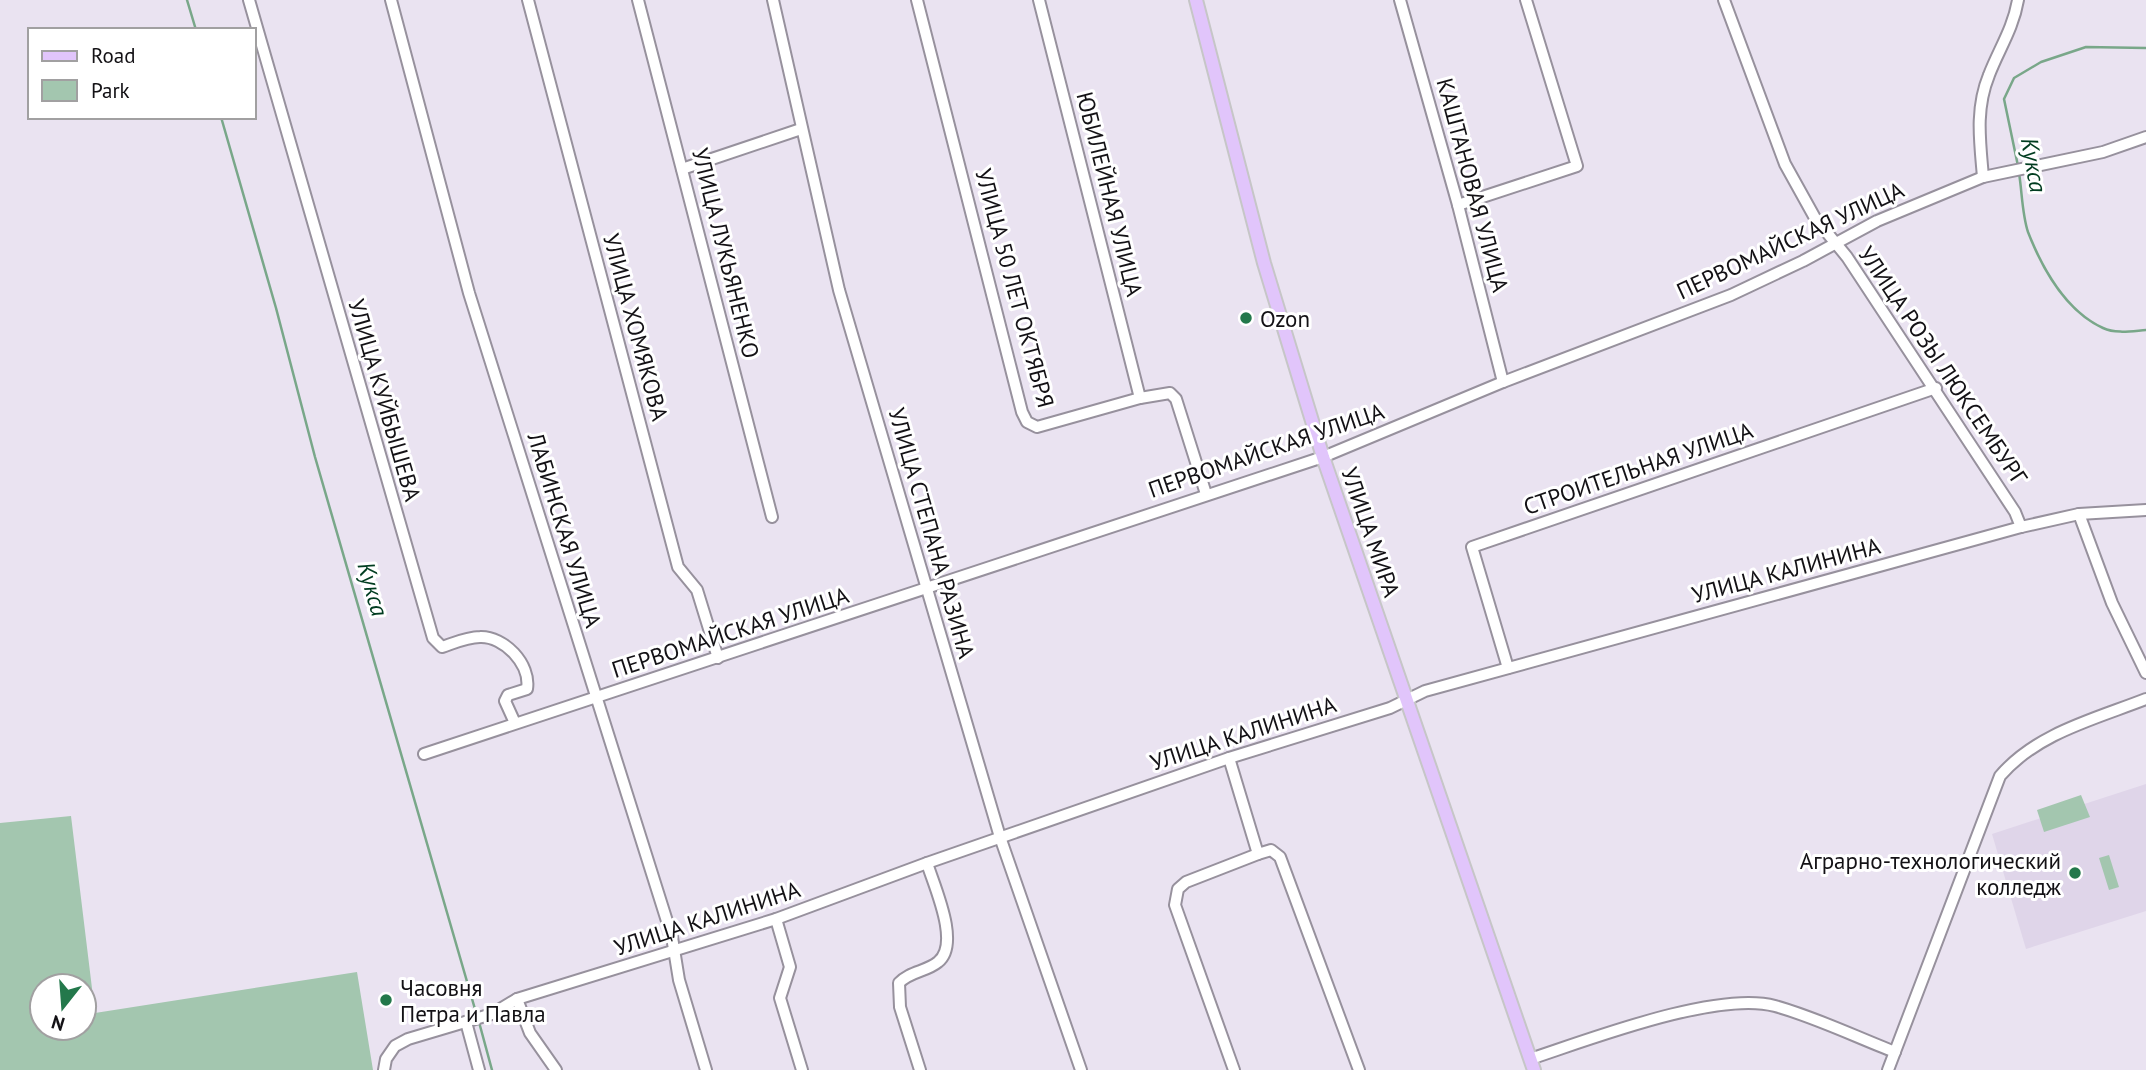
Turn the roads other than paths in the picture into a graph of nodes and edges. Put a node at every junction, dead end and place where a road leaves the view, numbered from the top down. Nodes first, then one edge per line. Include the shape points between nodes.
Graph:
1 (249, 0) edge
2 (391, 0) edge
3 (528, 0) edge
4 (638, 0) edge
5 (773, 0) edge
6 (917, 0) edge
7 (1039, 0) edge
8 (1196, 0) edge
9 (1399, 0) edge
10 (1526, 0) edge
11 (1724, 0) edge
12 (2018, 0) edge
13 (801, 129) junction
14 (2146, 137) edge
15 (682, 169) junction
16 (1983, 177) junction
17 (1458, 205) junction
18 (1837, 244) junction
19 (1503, 382) junction
20 (1936, 388) junction
21 (1140, 398) junction
22 (1323, 457) junction
23 (1206, 494) junction
24 (2146, 510) edge
25 (2079, 514) junction
26 (772, 517) dead end
27 (2021, 527) junction
28 (926, 590) junction
29 (718, 658) junction
30 (1508, 668) junction
31 (2146, 673) edge
32 (596, 698) junction
33 (2146, 699) edge
34 (1406, 700) junction
35 (515, 723) junction
36 (425, 754) dead end
37 (1229, 758) junction
38 (1000, 837) junction
39 (1258, 854) junction
40 (927, 863) junction
41 (776, 919) junction
42 (675, 952) junction
43 (517, 999) junction
44 (469, 1021) junction
45 (1895, 1052) junction
46 (1532, 1064) edge
47 (384, 1070) edge
48 (479, 1070) edge
49 (556, 1070) edge
50 (706, 1070) edge
51 (802, 1070) edge
52 (920, 1070) edge
53 (1081, 1070) edge
54 (1234, 1070) edge
55 (1359, 1070) edge
56 (1888, 1070) edge

1 - 35 street, УЛИЦА КУЙБЫШЕВА via 433,638 442,646 496,640 518,657 528,682 527,689 508,695 505,701
2 - 32 street, ЛАБИНСКАЯ УЛИЦА via 469,292
3 - 29 street, УЛИЦА ХОМЯКОВА via 678,567 697,590
4 - 15 street, УЛИЦА ЛУКЬЯНЕНКО
5 - 13 street, УЛИЦА СТЕПАНА РАЗИНА
6 - 21 street, УЛИЦА 50 ЛЕТ ОКТЯБРЯ via 1027,422 1037,427
7 - 21 street, ЮБИЛЕЙНАЯ УЛИЦА
8 - 22 main road, УЛИЦА МИРА via 1264,263
9 - 17 street, КАШТАНОВАЯ УЛИЦА
10 - 17 street via 1577,166
11 - 18 street, УЛИЦА РОЗЫ ЛЮКСЕМБУРГ via 1785,164 1815,218
12 - 16 street via 2014,24 1988,76 1978,117
13 - 15 street
13 - 28 street, УЛИЦА СТЕПАНА РАЗИНА via 839,290
14 - 16 street, ПЕРВОМАЙСКАЯ УЛИЦА via 2103,152
15 - 26 street, УЛИЦА ЛУКЬЯНЕНКО
16 - 18 street, ПЕРВОМАЙСКАЯ УЛИЦА via 1877,221
17 - 19 street, КАШТАНОВАЯ УЛИЦА
18 - 19 street, ПЕРВОМАЙСКАЯ УЛИЦА via 1731,295
18 - 20 street, УЛИЦА РОЗЫ ЛЮКСЕМБУРГ
19 - 22 street, ПЕРВОМАЙСКАЯ УЛИЦА
20 - 27 street, УЛИЦА РОЗЫ ЛЮКСЕМБУРГ
20 - 30 street, СТРОИТЕЛЬНАЯ УЛИЦА via 1472,547
21 - 23 street, УЛИЦА 50 ЛЕТ ОКТЯБРЯ via 1170,393 1176,399
22 - 23 street, ПЕРВОМАЙСКАЯ УЛИЦА
22 - 34 main road, УЛИЦА МИРА
23 - 28 street, ПЕРВОМАЙСКАЯ УЛИЦА
24 - 25 street, УЛИЦА КАЛИНИНА
25 - 27 street, УЛИЦА КАЛИНИНА
25 - 31 street via 2112,603
27 - 30 street, УЛИЦА КАЛИНИНА
28 - 29 street, ПЕРВОМАЙСКАЯ УЛИЦА
28 - 38 street, УЛИЦА СТЕПАНА РАЗИНА
29 - 32 street, ПЕРВОМАЙСКАЯ УЛИЦА
30 - 34 street, УЛИЦА КАЛИНИНА
32 - 35 street, ПЕРВОМАЙСКАЯ УЛИЦА
32 - 42 street, ЛАБИНСКАЯ УЛИЦА
33 - 45 street via 2046,738 2015,759 2000,776
34 - 37 street, УЛИЦА КАЛИНИНА
34 - 46 main road, УЛИЦА МИРА
35 - 36 street, ПЕРВОМАЙСКАЯ УЛИЦА
37 - 38 street, УЛИЦА КАЛИНИНА
37 - 39 street
38 - 40 street, УЛИЦА КАЛИНИНА
38 - 53 street, УЛИЦА СТЕПАНА РАЗИНА
39 - 54 street via 1186,882 1178,889 1175,905
39 - 55 street via 1271,850 1280,857
40 - 41 street, УЛИЦА КАЛИНИНА
40 - 52 street via 948,932 947,949 939,962 906,975 900,983 900,1007
41 - 42 street, УЛИЦА КАЛИНИНА
41 - 51 street via 790,967 780,998
42 - 43 street, УЛИЦА КАЛИНИНА
42 - 50 street, ЛАБИНСКАЯ УЛИЦА
43 - 44 street, УЛИЦА КАЛИНИНА
43 - 49 street via 530,1033
44 - 47 street, УЛИЦА КАЛИНИНА via 395,1046
44 - 48 street
45 - 46 street via 1774,1005 1740,1003 1655,1018
45 - 56 street

